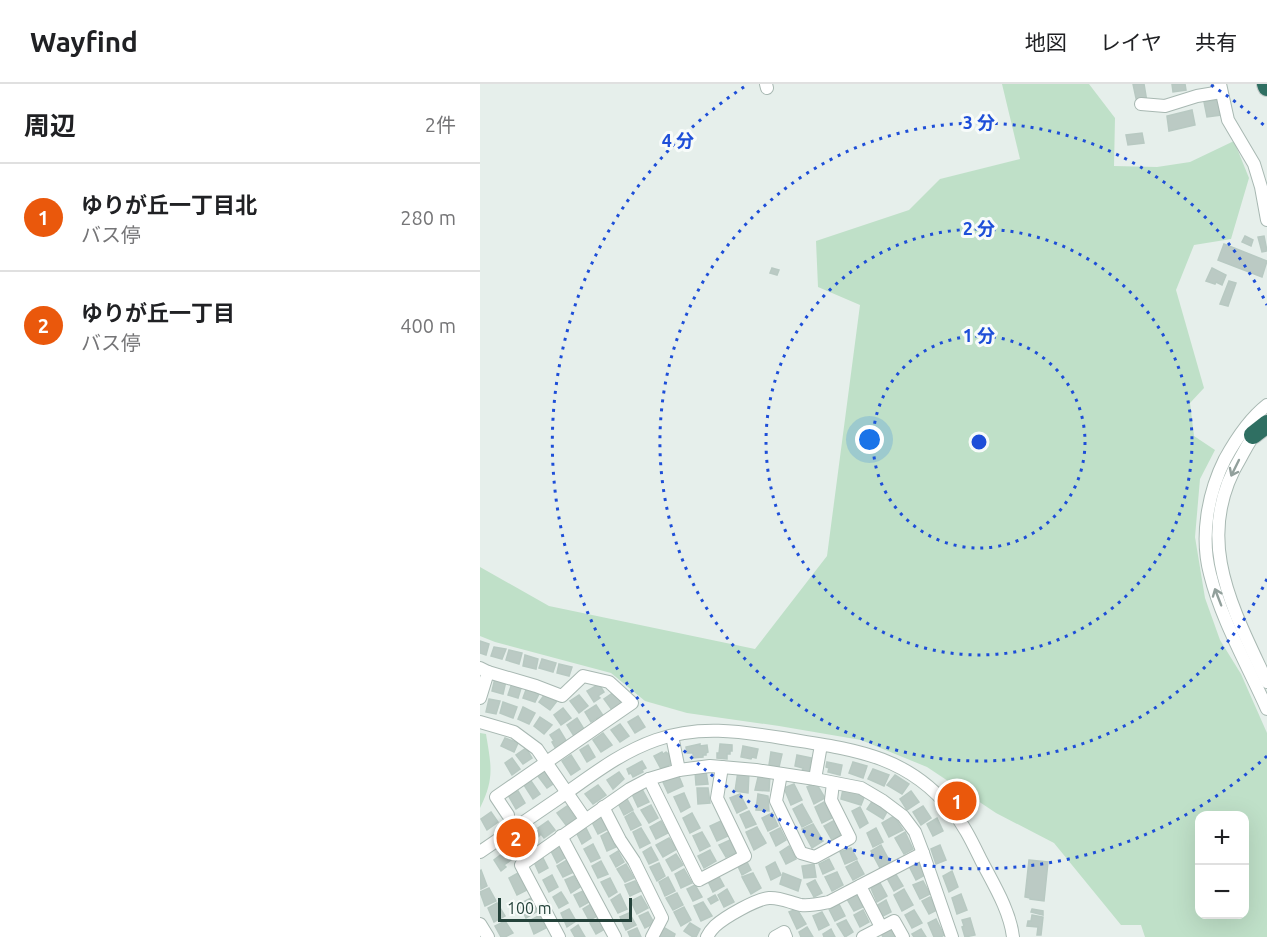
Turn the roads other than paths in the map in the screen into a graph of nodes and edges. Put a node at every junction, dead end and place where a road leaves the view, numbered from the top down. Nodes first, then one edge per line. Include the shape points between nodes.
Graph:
1 (1221, 88) edge
2 (1141, 104) dead end
3 (1265, 203) edge
4 (1267, 220) edge
5 (1267, 405) edge
6 (1263, 426) edge
7 (484, 670) edge
8 (1267, 682) edge
9 (480, 698) edge
10 (1267, 708) edge
11 (480, 722) edge
12 (672, 736) junction
13 (820, 745) junction
14 (546, 762) junction
15 (722, 767) junction
16 (679, 770) junction
17 (780, 774) junction
18 (649, 779) junction
19 (815, 779) junction
20 (833, 783) junction
21 (567, 792) junction
22 (603, 807) junction
23 (508, 815) dead end
24 (585, 819) junction
25 (561, 836) junction
26 (482, 850) edge
27 (923, 853) junction
28 (860, 886) junction
29 (480, 924) edge
30 (881, 927) junction
31 (488, 937) edge
32 (559, 937) edge
33 (615, 937) edge
34 (652, 937) edge
35 (707, 937) edge
36 (775, 937) edge
37 (786, 937) edge
38 (863, 937) edge
39 (903, 937) edge
40 (952, 937) edge
41 (1013, 937) edge

1 - 2 street via 1165,106
1 - 3 street via 1228,120 1254,164
3 - 4 street
10 -> 5 street via 1216,594 1206,550 1210,505 1222,465 1247,425
6 -> 8 street via 1234,468 1224,492 1218,536 1235,615
7 - 9 street
7 - 14 street via 562,696 583,676 609,682 632,703
11 - 14 street via 514,732 537,749
12 - 13 street via 734,730
12 - 16 street
12 - 21 street via 620,756
13 - 19 street
13 - 41 street via 887,761 928,785 962,824 1005,909
14 - 21 street
14 - 23 street via 496,797
15 - 16 street
15 - 17 street
15 - 18 street via 717,798 745,856 699,880
16 - 18 street
17 - 19 street
17 - 20 street via 776,801 801,853 815,857 850,838 831,800
18 - 22 street
19 - 20 street
20 - 27 street via 861,788 903,816
21 - 24 street
21 - 26 street
22 - 24 street
22 - 34 street via 662,918
24 - 25 street
25 - 32 street via 521,865
25 - 33 street
27 - 28 street
27 - 40 street
28 - 30 street
28 - 35 street via 815,906 769,898 753,903 714,927
29 - 31 street
30 - 38 street
30 - 39 street via 894,921
36 - 37 street via 784,932

